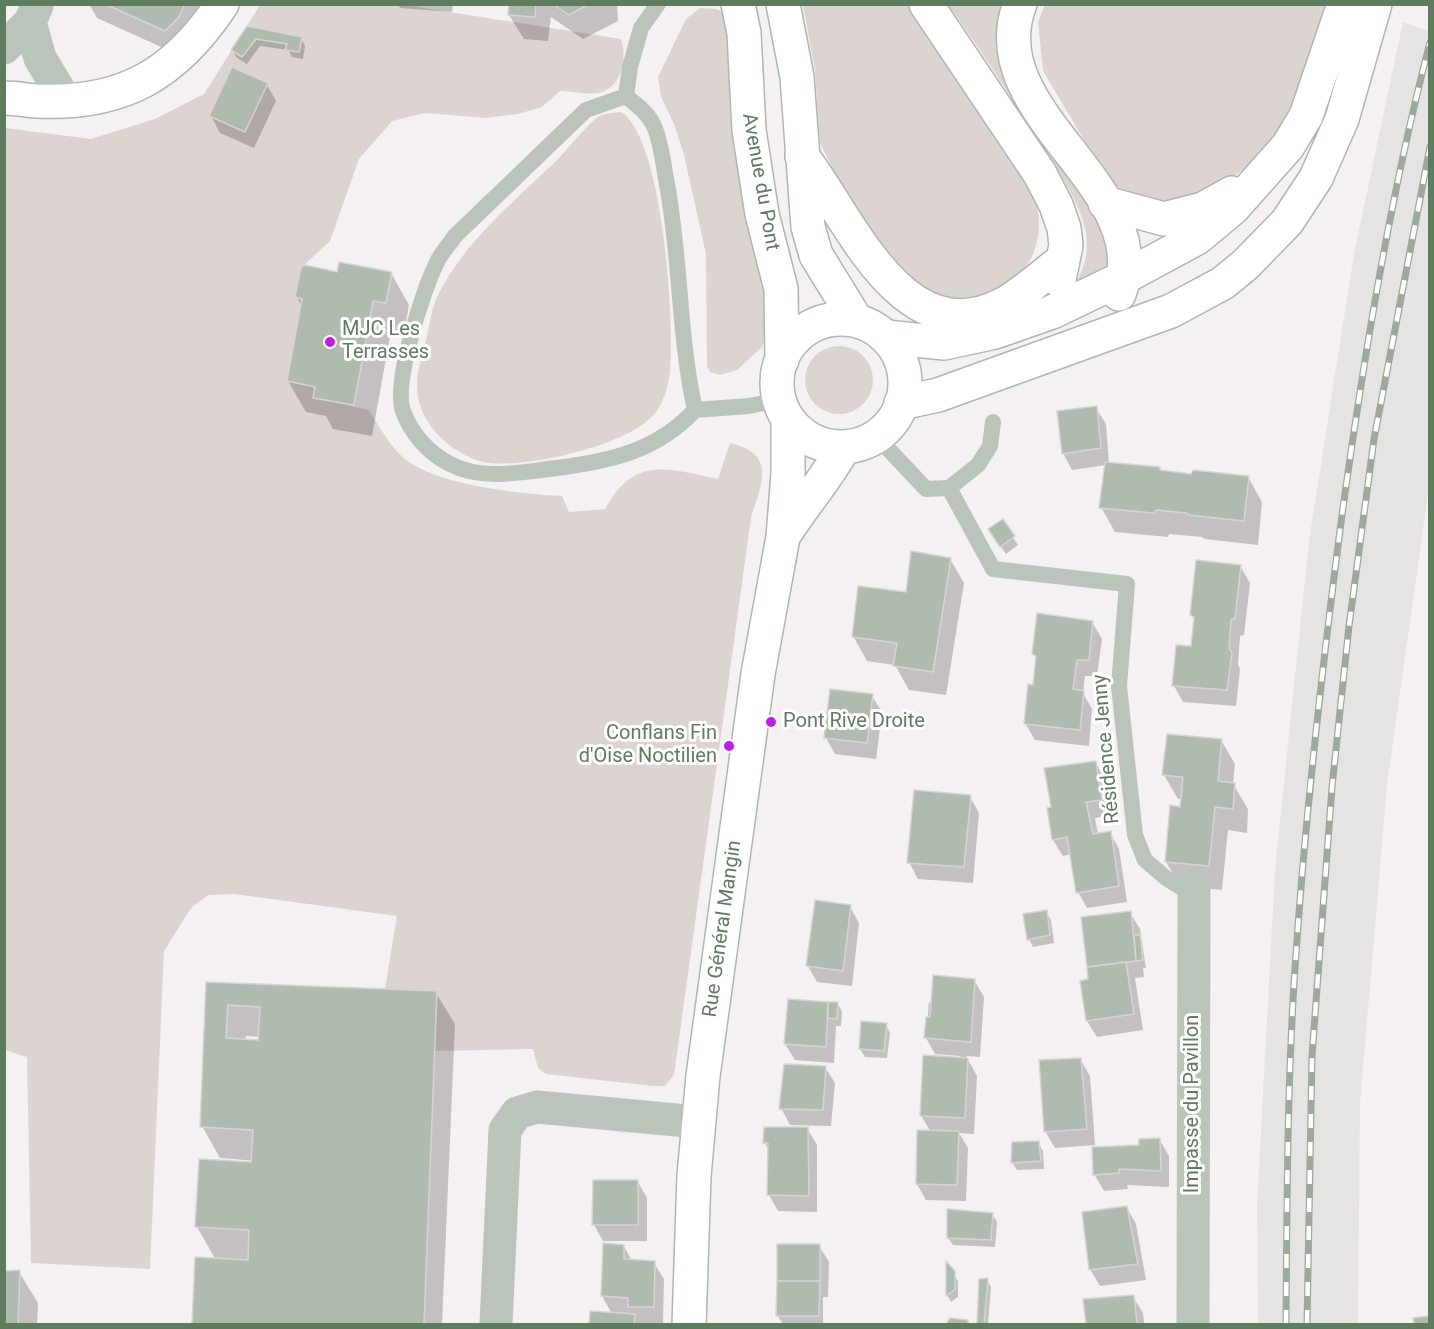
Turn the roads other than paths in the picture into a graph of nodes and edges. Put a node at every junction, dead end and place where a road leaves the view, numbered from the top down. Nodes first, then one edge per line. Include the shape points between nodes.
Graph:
1 (222, 4) edge
2 (658, 4) edge
3 (738, 4) edge
4 (783, 4) edge
5 (926, 4) edge
6 (1020, 4) edge
7 (1344, 4) edge
8 (1375, 4) edge
9 (34, 13) edge
10 (4, 48) edge
11 (626, 96) junction
12 (4, 98) edge
13 (65, 100) junction
14 (802, 156) junction
15 (1264, 174) junction
16 (1105, 203) junction
17 (1063, 260) junction
18 (1123, 278) junction
19 (1052, 312) junction
20 (856, 320) junction
21 (886, 337) junction
22 (1095, 338) junction
23 (782, 360) junction
24 (901, 404) junction
25 (695, 410) junction
26 (784, 410) junction
27 (993, 422) dead end
28 (876, 436) junction
29 (844, 447) junction
30 (949, 489) junction
31 (783, 537) junction
32 (1193, 889) joint
33 (698, 1122) junction
34 (496, 1324) edge
35 (689, 1324) edge
36 (1193, 1324) edge

1 - 13 main road via 201,37 170,65 129,89
2 - 11 lane via 641,28
3 - 23 main road, Avenue du Pont via 744,33 749,130 762,214 781,289
4 - 14 main road, Avenue du Pont via 797,77
5 - 17 main road via 1040,174 1064,228
6 - 16 main road via 1013,30 1018,68 1041,111
7 - 15 main road via 1306,116 1288,146
8 - 22 main road via 1330,151 1287,222 1245,265 1198,298
9 - 10 street
9 - 13 street via 40,58
11 - 25 lane via 654,126 659,144 674,221
11 - 25 lane via 586,110 455,236 437,261 421,301 404,371 402,409 420,443 450,465 480,473 513,473 613,460 679,427
12 - 13 main road
14 - 17 main road via 879,270 908,299 928,309 961,314 1004,304
14 - 20 main road, Avenue du Pont via 808,227 816,255
15 - 16 main road via 1203,210 1164,219
15 - 18 main road via 1233,208 1197,238
16 - 18 main road via 1122,234
17 - 19 main road
18 - 19 main road
18 - 22 main road via 1117,301
19 - 21 main road via 964,340 944,343
20 - 21 main road
20 - 23 main road via 826,320 812,326 789,346
21 - 24 main road via 903,368
22 - 24 main road via 938,395
23 - 26 main road via 777,380
24 - 28 main road via 894,418
25 - 26 lane via 749,406
26 - 29 main road via 807,437
26 - 31 main road, Rue Général Mangin via 788,474
27 - 30 lane via 990,446 978,465
28 - 29 main road
28 - 30 lane via 926,489
29 - 31 main road, Rue Général Mangin
30 - 32 lane, Résidence Jenny via 993,568 1127,584 1119,686 1135,835 1145,860 1166,878
31 - 33 main road, Rue Général Mangin via 758,674
32 - 36 street, Impasse du Pavillon
33 - 34 street via 537,1107 517,1113 505,1130
33 - 35 main road, Rue Général Mangin

